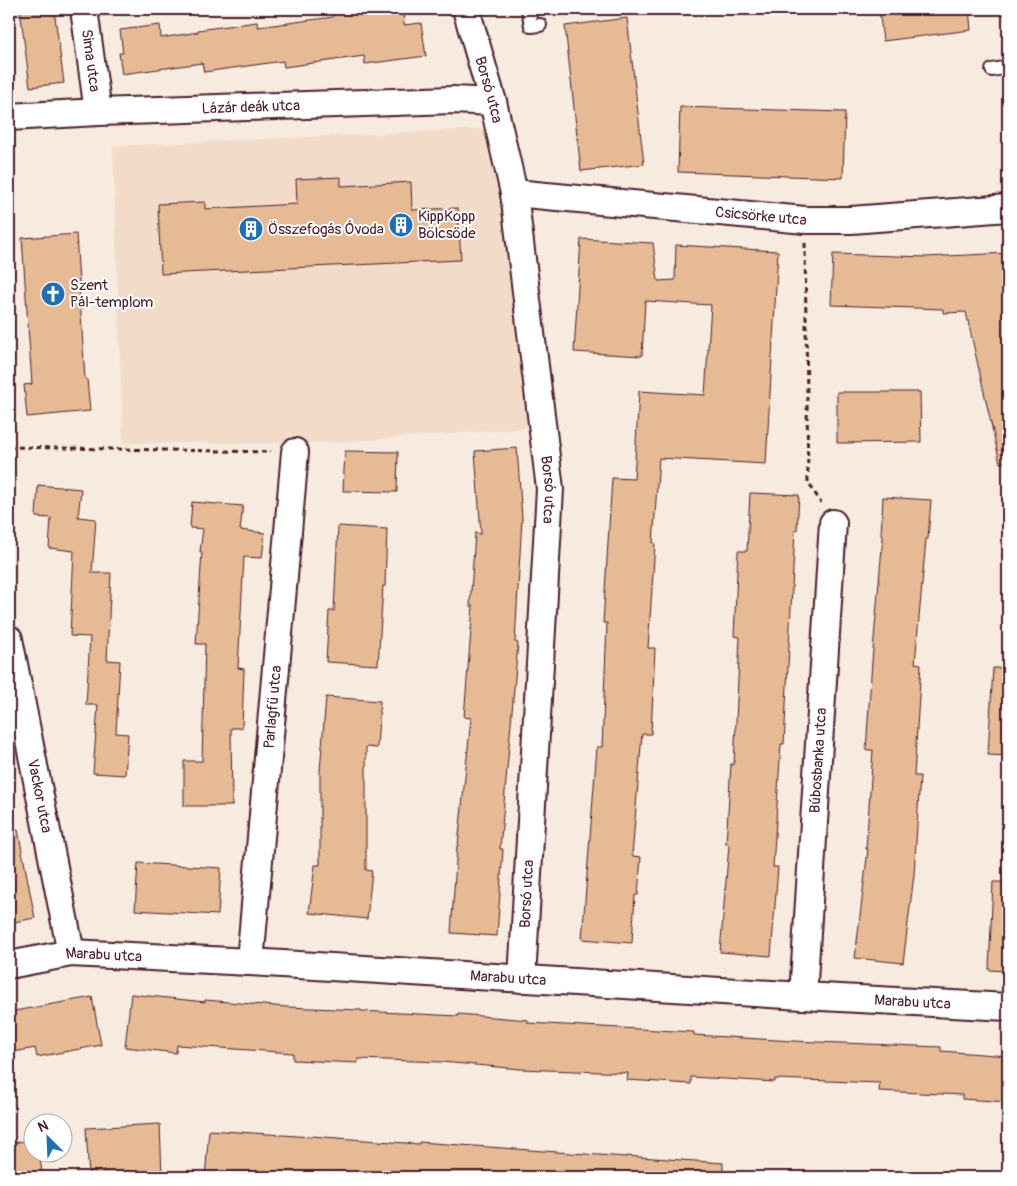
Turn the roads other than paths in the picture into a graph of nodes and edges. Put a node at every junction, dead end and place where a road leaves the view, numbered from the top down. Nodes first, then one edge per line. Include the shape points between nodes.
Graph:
1 (84, 9) edge
2 (466, 9) edge
3 (528, 9) edge
4 (540, 25) dead end
5 (1008, 67) edge
6 (992, 70) dead end
7 (493, 102) junction
8 (98, 112) junction
9 (9, 117) edge
10 (514, 193) junction
11 (1008, 208) edge
12 (295, 452) road end
13 (833, 523) road end
14 (9, 639) edge
15 (71, 953) junction
16 (250, 962) junction
17 (9, 965) edge
18 (522, 979) junction
19 (803, 996) junction
20 (1008, 1007) edge

1 - 8 street, Sima utca
2 - 7 street, Borsó utca
3 - 4 lane via 531,26
5 - 6 lane
7 - 8 street, Lázár deák utca via 453,100
7 - 10 street, Borsó utca
8 - 9 street, Lázár deák utca
10 - 11 street, Csicsörke utca via 805,220
10 - 18 street, Borsó utca via 550,489
12 - 16 street, Parlagfű utca
13 - 19 street, Búbosbanka utca
14 - 15 street, Vackor utca
15 - 16 street, Marabu utca
15 - 17 street, Marabu utca
16 - 18 street, Marabu utca
18 - 19 street, Marabu utca
19 - 20 street, Marabu utca

